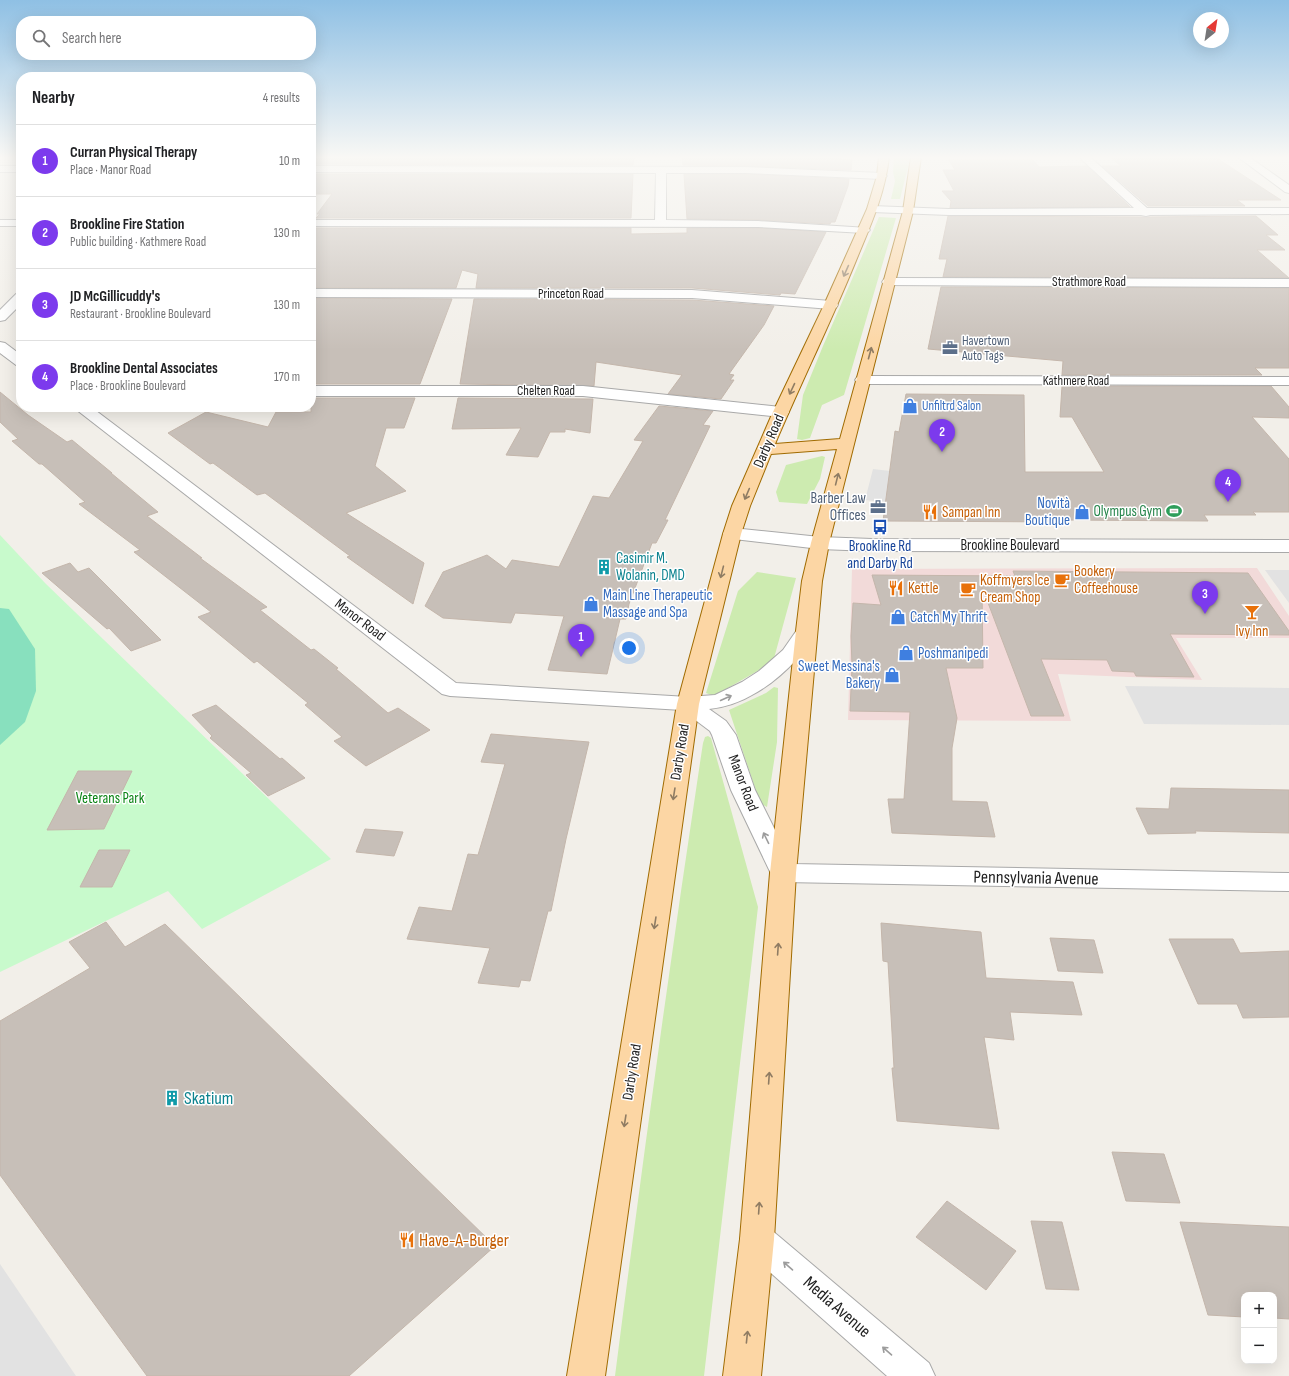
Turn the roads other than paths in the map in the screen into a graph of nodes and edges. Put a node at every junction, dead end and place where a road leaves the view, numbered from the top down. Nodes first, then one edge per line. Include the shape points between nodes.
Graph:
1 (868, 221) edge
2 (905, 221) edge
3 (1280, 221) edge
4 (0, 223) edge
5 (16, 223) edge
6 (316, 223) edge
7 (660, 224) joint
8 (1284, 224) dead end
9 (864, 230) junction
10 (888, 282) junction
11 (1289, 283) edge
12 (7, 293) dead end
13 (16, 293) edge
14 (316, 293) edge
15 (16, 302) edge
16 (831, 305) junction
17 (0, 317) edge
18 (0, 346) edge
19 (16, 358) edge
20 (862, 380) junction
21 (1289, 382) edge
22 (316, 391) edge
23 (88, 412) edge
24 (781, 412) junction
25 (847, 444) junction
26 (766, 450) junction
27 (732, 534) junction
28 (820, 543) junction
29 (1289, 546) edge
30 (806, 631) junction
31 (688, 704) junction
32 (783, 873) junction
33 (1289, 882) edge
34 (757, 1239) junction
35 (586, 1376) edge
36 (742, 1376) edge
37 (916, 1376) edge

1 - 9 main road, Darby Road
2 - 10 main road
3 - 8 street
4 - 5 street
6 - 7 street
7 - 9 street via 758,224
9 -> 16 main road, Darby Road
10 - 11 street, Strathmore Road
20 -> 10 main road
12 - 13 street
14 - 16 street, Princeton Road via 692,294
15 - 17 street
16 -> 24 main road, Darby Road
18 - 19 street
20 - 21 street, Kathmere Road
20 - 25 main road
22 - 24 street, Chelten Road via 583,391
23 - 31 street, Manor Road via 450,689
24 - 26 main road, Darby Road
25 - 26 main road
28 -> 25 main road
26 -> 27 main road, Darby Road via 741,506
27 - 28 street, Brookline Boulevard
27 -> 31 main road, Darby Road
28 - 29 street, Brookline Boulevard
28 - 30 main road
31 -> 30 street, Manor Road via 720,701 750,687 767,676 790,654
30 - 32 main road
32 -> 31 street, Manor Road via 743,790 721,730
31 -> 35 main road, Darby Road
32 - 33 street, Pennsylvania Avenue
34 -> 32 main road
36 -> 34 main road
37 -> 34 street, Media Avenue

